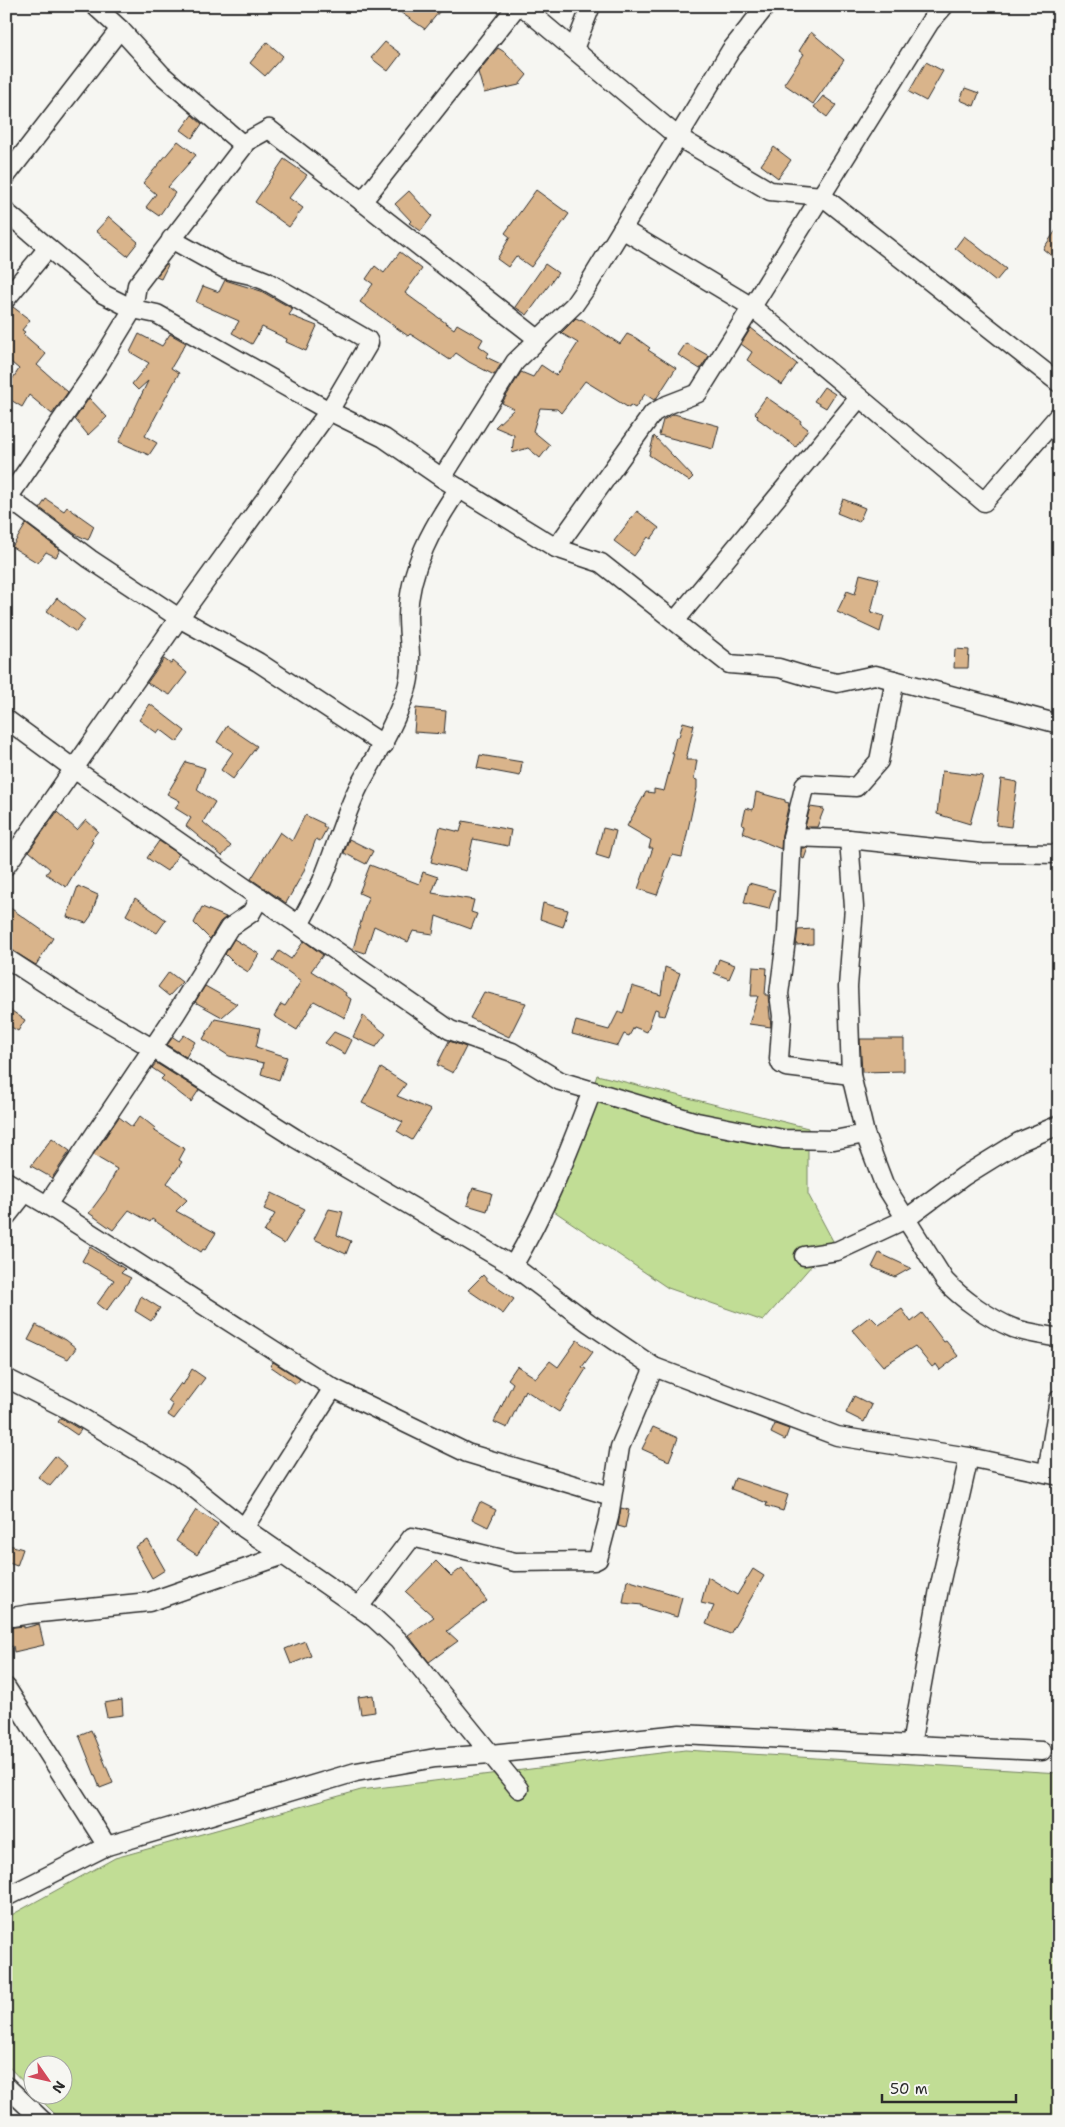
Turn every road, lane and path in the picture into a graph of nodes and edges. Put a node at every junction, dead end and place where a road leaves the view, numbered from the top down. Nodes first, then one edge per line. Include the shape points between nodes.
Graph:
1 (95, 6) edge
2 (517, 6) edge
3 (522, 6) edge
4 (591, 6) edge
5 (766, 6) edge
6 (944, 6) edge
7 (120, 29) junction
8 (574, 50) junction
9 (678, 137) junction
10 (242, 144) junction
11 (6, 176) edge
12 (822, 196) junction
13 (362, 202) junction
14 (6, 212) edge
15 (622, 229) junction
16 (171, 240) junction
17 (48, 248) junction
18 (6, 299) edge
19 (752, 307) junction
20 (132, 309) junction
21 (538, 339) junction
22 (1059, 383) edge
23 (858, 398) junction
24 (330, 411) junction
25 (1059, 415) edge
26 (442, 478) junction
27 (459, 488) junction
28 (7, 498) edge
29 (556, 548) junction
30 (179, 618) junction
31 (675, 621) junction
32 (895, 680) junction
33 (6, 719) edge
34 (1059, 724) edge
35 (384, 744) junction
36 (74, 769) junction
37 (792, 838) junction
38 (849, 839) junction
39 (1059, 854) edge
40 (6, 866) edge
41 (260, 897) junction
42 (299, 925) junction
43 (6, 958) edge
44 (152, 1048) junction
45 (851, 1075) junction
46 (592, 1091) junction
47 (1059, 1125) edge
48 (865, 1134) junction
49 (6, 1181) edge
50 (25, 1193) junction
51 (47, 1205) junction
52 (6, 1217) edge
53 (906, 1219) junction
54 (804, 1256) dead end
55 (513, 1266) junction
56 (1059, 1338) edge
57 (654, 1367) junction
58 (6, 1378) edge
59 (333, 1388) junction
60 (1059, 1399) edge
61 (969, 1457) junction
62 (1053, 1474) edge
63 (611, 1496) junction
64 (244, 1528) junction
65 (284, 1556) junction
66 (359, 1607) junction
67 (6, 1618) edge
68 (6, 1687) edge
69 (911, 1745) junction
70 (1042, 1751) dead end
71 (491, 1754) junction
72 (519, 1789) dead end
73 (107, 1846) junction
74 (6, 1897) edge
75 (6, 2086) edge
76 (44, 2121) edge

1 - 7 street
2 - 13 street
3 - 8 street
4 - 8 street
5 - 9 street via 731,50
6 - 12 street via 930,22
7 - 10 street via 162,75
7 - 11 street
8 - 9 street
9 - 12 street via 770,190
9 - 15 street
10 - 13 street via 269,129
10 - 16 street via 226,170
12 - 19 street
12 - 22 street
13 - 21 street
14 - 17 street
15 - 19 street
15 - 21 street via 574,305
16 - 20 street via 137,285
16 - 24 street via 226,270 266,280 368,340 368,346
17 - 18 street
17 - 20 street via 103,294
19 - 23 street
19 - 29 street via 698,393 653,413
20 - 24 street via 157,314
20 - 28 street via 97,368
21 - 26 street via 514,362
23 - 25 street via 984,502
23 - 31 street
24 - 26 street via 384,438
24 - 30 street
26 - 27 street
27 - 29 street
27 - 35 street via 426,540 414,579 408,614 410,675
28 - 30 street via 90,559
29 - 31 street via 601,563
30 - 35 street via 258,662
30 - 36 street
31 - 32 street via 729,664 779,668 837,683 875,675
32 - 34 street
32 - 37 street via 879,761 856,787 805,784
33 - 36 street
35 - 42 street via 359,787 322,880
36 - 40 street
36 - 41 street
37 - 38 street
37 - 45 street via 787,932 779,994 782,1016 779,1059 786,1067
38 - 39 street via 980,853
38 - 45 street via 854,907 848,987
41 - 42 street
41 - 44 street via 251,913 229,928
42 - 46 street via 450,1030 512,1052 560,1081
43 - 44 street
44 - 51 street
44 - 55 street via 295,1138
45 - 48 street
46 - 48 street via 697,1122 783,1139 834,1140
46 - 55 street via 561,1173
47 - 53 street via 1018,1142 964,1176
48 - 53 street via 884,1184
49 - 50 street
50 - 51 street
50 - 52 street
51 - 59 street
53 - 54 street via 837,1251
53 - 56 street via 945,1281 968,1301 1012,1328
55 - 57 street via 589,1324
57 - 61 street via 837,1436
57 - 63 street via 622,1438
58 - 64 street via 69,1410 179,1476
59 - 63 street via 466,1453
59 - 64 street
60 - 62 street
61 - 62 street
61 - 69 street via 939,1589
63 - 66 street via 600,1555 594,1561 515,1562 412,1537
64 - 65 street
65 - 66 street
65 - 67 street via 149,1602
66 - 71 street via 398,1640
68 - 73 street
69 - 70 street
69 - 71 street via 680,1734
71 - 72 street
71 - 73 street via 435,1758 356,1772
73 - 74 street
75 - 76 street

